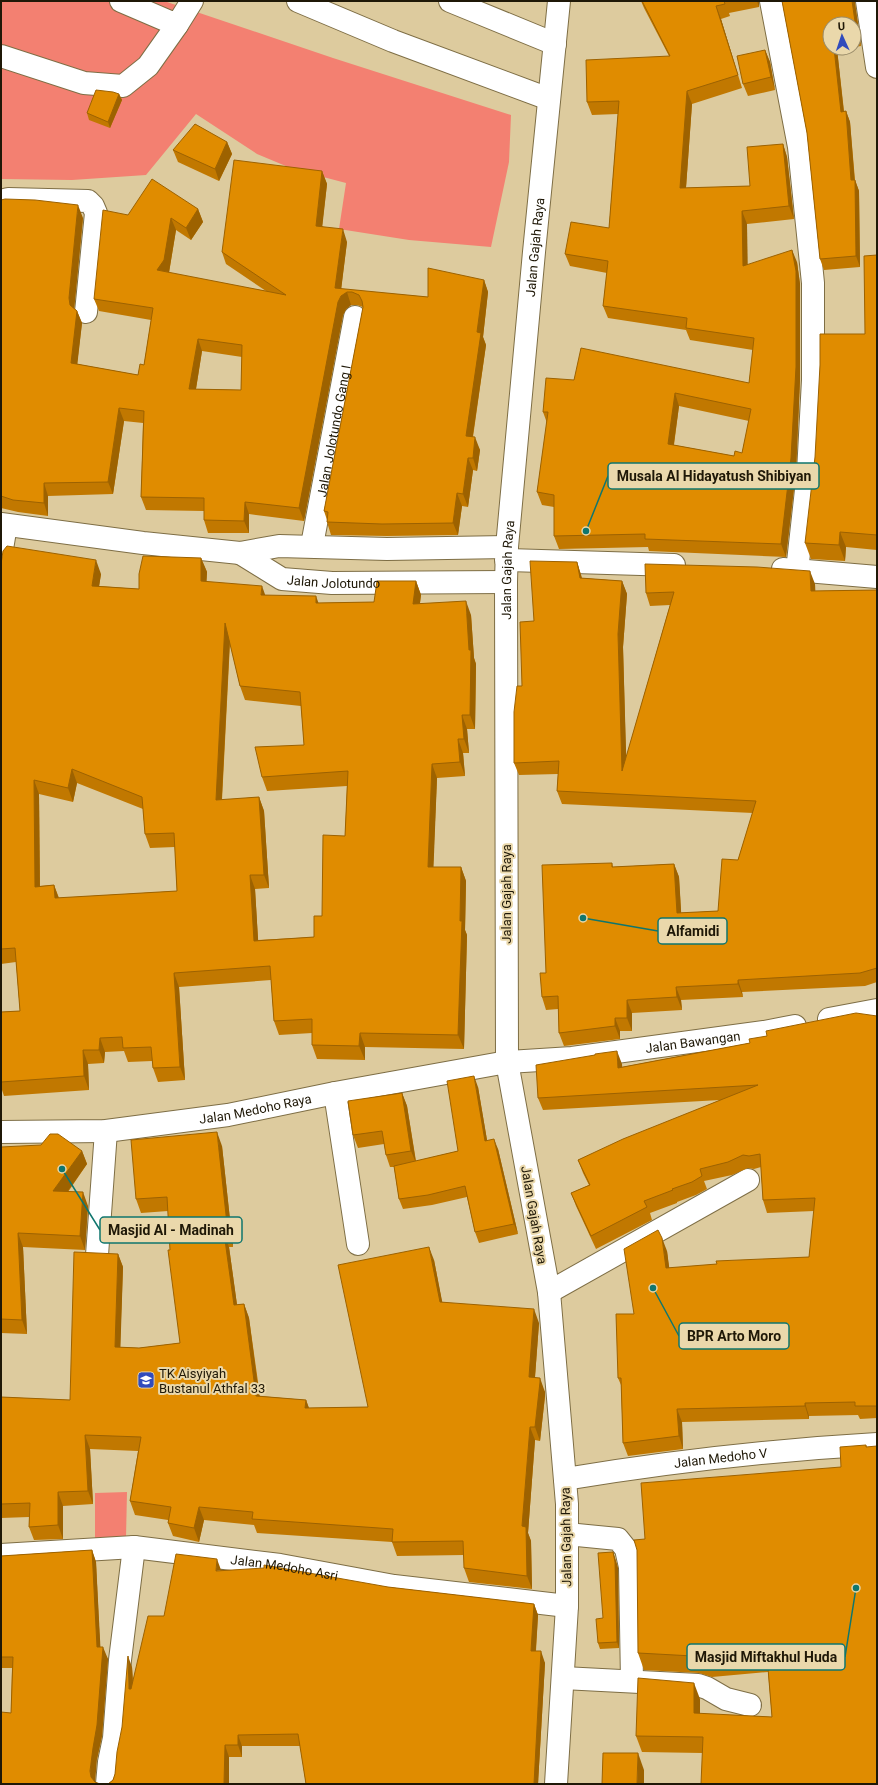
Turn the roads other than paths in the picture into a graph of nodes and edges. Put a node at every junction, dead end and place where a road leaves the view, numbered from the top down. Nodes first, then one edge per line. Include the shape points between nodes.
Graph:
1 (121, 1) edge
2 (192, 1) edge
3 (298, 1) edge
4 (450, 1) edge
5 (563, 1) edge
6 (771, 1) edge
7 (867, 1) edge
8 (177, 25) junction
9 (556, 44) junction
10 (1, 56) edge
11 (877, 67) edge
12 (550, 99) junction
13 (1, 201) edge
14 (86, 312) dead end
15 (355, 317) dead end
16 (4, 524) edge
17 (312, 545) junction
18 (240, 553) junction
19 (507, 554) junction
20 (1, 555) edge
21 (690, 565) edge
22 (762, 567) edge
23 (797, 571) junction
24 (877, 577) edge
25 (506, 582) junction
26 (877, 1010) edge
27 (507, 1062) junction
28 (335, 1093) junction
29 (106, 1130) junction
30 (1, 1132) edge
31 (748, 1180) dead end
32 (358, 1244) dead end
33 (97, 1255) edge
34 (549, 1292) junction
35 (877, 1444) edge
36 (565, 1479) junction
37 (567, 1534) junction
38 (134, 1547) junction
39 (1, 1555) edge
40 (567, 1606) junction
41 (563, 1678) junction
42 (632, 1681) junction
43 (750, 1705) dead end
44 (107, 1784) edge
45 (556, 1784) edge

1 - 8 street
2 - 8 street
3 - 12 street via 393,41
4 - 9 street
5 - 9 street, Jalan Gajah Raya
6 - 23 street via 798,147 813,283 813,380 808,472
7 - 11 street
8 - 10 street via 148,66 123,86 84,83
9 - 12 street, Jalan Gajah Raya
12 - 19 street, Jalan Gajah Raya
13 - 14 street via 88,201 93,206 96,213
15 - 17 street, Jalan Jolotundo Gang I
16 - 18 street, Jalan Jolotundo
16 - 20 street
17 - 18 street, Jalan Jolotundo via 279,546
17 - 19 street, Jalan Jolotundo
18 - 25 street, Jalan Jolotundo via 282,579 332,583
19 - 21 street, Jalan Jolotundo
19 - 25 street, Jalan Gajah Raya
22 - 23 street
23 - 24 street
25 - 27 street, Jalan Gajah Raya
26 - 27 street, Jalan Bawangan via 764,1032 572,1058
27 - 28 street, Jalan Medoho Raya
27 - 34 street, Jalan Gajah Raya
28 - 29 street, Jalan Medoho Raya via 228,1115
28 - 32 street
29 - 30 street, Jalan Medoho Raya
29 - 33 street
31 - 34 street
34 - 36 street, Jalan Gajah Raya
35 - 36 street, Jalan Medoho V via 790,1449
36 - 37 street, Jalan Gajah Raya
37 - 40 street, Jalan Gajah Raya
37 - 42 street via 618,1539 626,1549 630,1567
38 - 39 street, Jalan Medoho Asri
38 - 40 street, Jalan Medoho Asri via 280,1565 394,1586
38 - 44 street
40 - 41 street, Jalan Gajah Raya
41 - 42 street
41 - 45 street, Jalan Gajah Raya
42 - 43 street via 698,1685 726,1699

